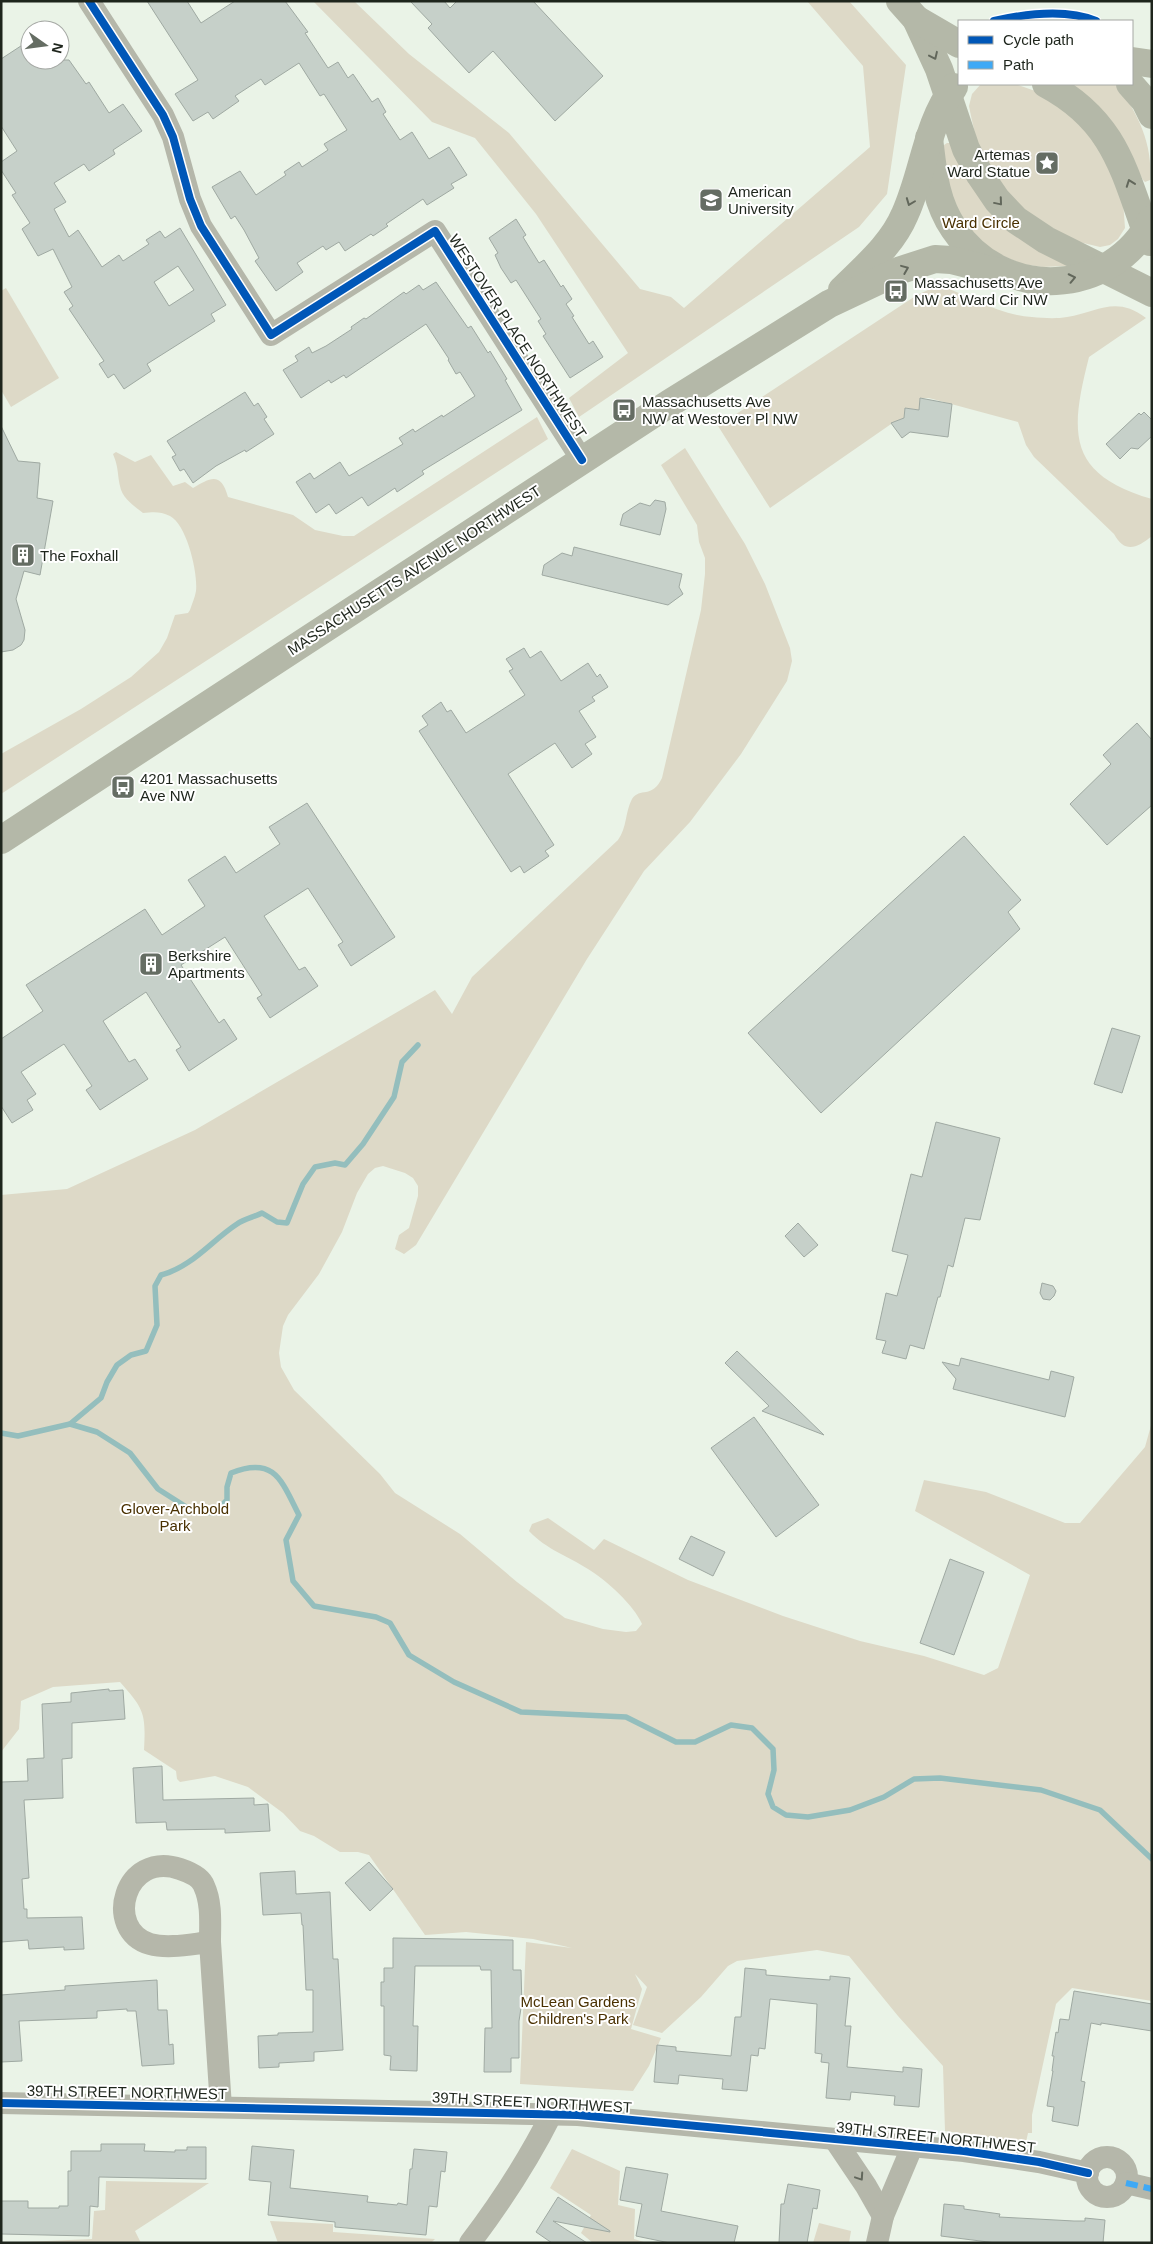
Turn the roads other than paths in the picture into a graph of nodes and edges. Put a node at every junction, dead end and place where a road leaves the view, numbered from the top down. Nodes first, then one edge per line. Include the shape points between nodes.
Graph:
1 (90, 1) edge
2 (908, 10) edge
3 (958, 43) edge
4 (1133, 61) edge
5 (1152, 64) edge
6 (1048, 85) edge
7 (1131, 85) edge
8 (954, 88) edge
9 (1152, 115) edge
10 (929, 138) junction
11 (1150, 231) edge
12 (1103, 268) junction
13 (1007, 274) junction
14 (1152, 293) edge
15 (829, 304) junction
16 (582, 460) junction
17 (1, 840) edge
18 (210, 1942) dead end
19 (1, 2103) edge
20 (221, 2107) junction
21 (552, 2113) junction
22 (835, 2140) junction
23 (912, 2147) junction
24 (1152, 2189) edge
25 (883, 2216) junction
26 (470, 2243) edge
27 (876, 2243) edge

1 - 16 street, WESTOVER PLACE NORTHWEST via 163,115 201,226 271,334 435,231
2 - 3 main road
2 -> 8 main road
4 - 5 main road
11 -> 6 main road via 1128,176 1108,138 1084,110
7 - 9 main road
8 - 10 main road, MASSACHUSETTS AVENUE NORTHWEST via 935,119
8 -> 12 main road via 973,162 1001,205 1040,237
10 - 13 main road via 936,190 949,222 970,247
10 -> 15 main road, MASSACHUSETTS AVENUE NORTHWEST via 913,194 899,227
11 - 12 main road, MASSACHUSETTS AVENUE NORTHWEST via 1125,254
13 -> 12 main road, MASSACHUSETTS AVENUE NORTHWEST via 1028,280 1059,281
12 - 14 main road
15 -> 13 main road, MASSACHUSETTS AVENUE NORTHWEST via 901,270 935,260 951,260
15 - 16 main road, MASSACHUSETTS AVENUE NORTHWEST
16 - 17 main road, MASSACHUSETTS AVENUE NORTHWEST
18 - 20 street
19 - 20 street, 39TH STREET NORTHWEST
20 - 21 street, 39TH STREET NORTHWEST
21 - 22 street, 39TH STREET NORTHWEST
21 - 26 street via 535,2147
22 - 23 street, 39TH STREET NORTHWEST
22 -> 25 street
23 - 24 street, 39TH STREET NORTHWEST via 1039,2162 1088,2173 1095,2162 1114,2159 1124,2167 1126,2183
23 - 25 street
25 - 27 street

